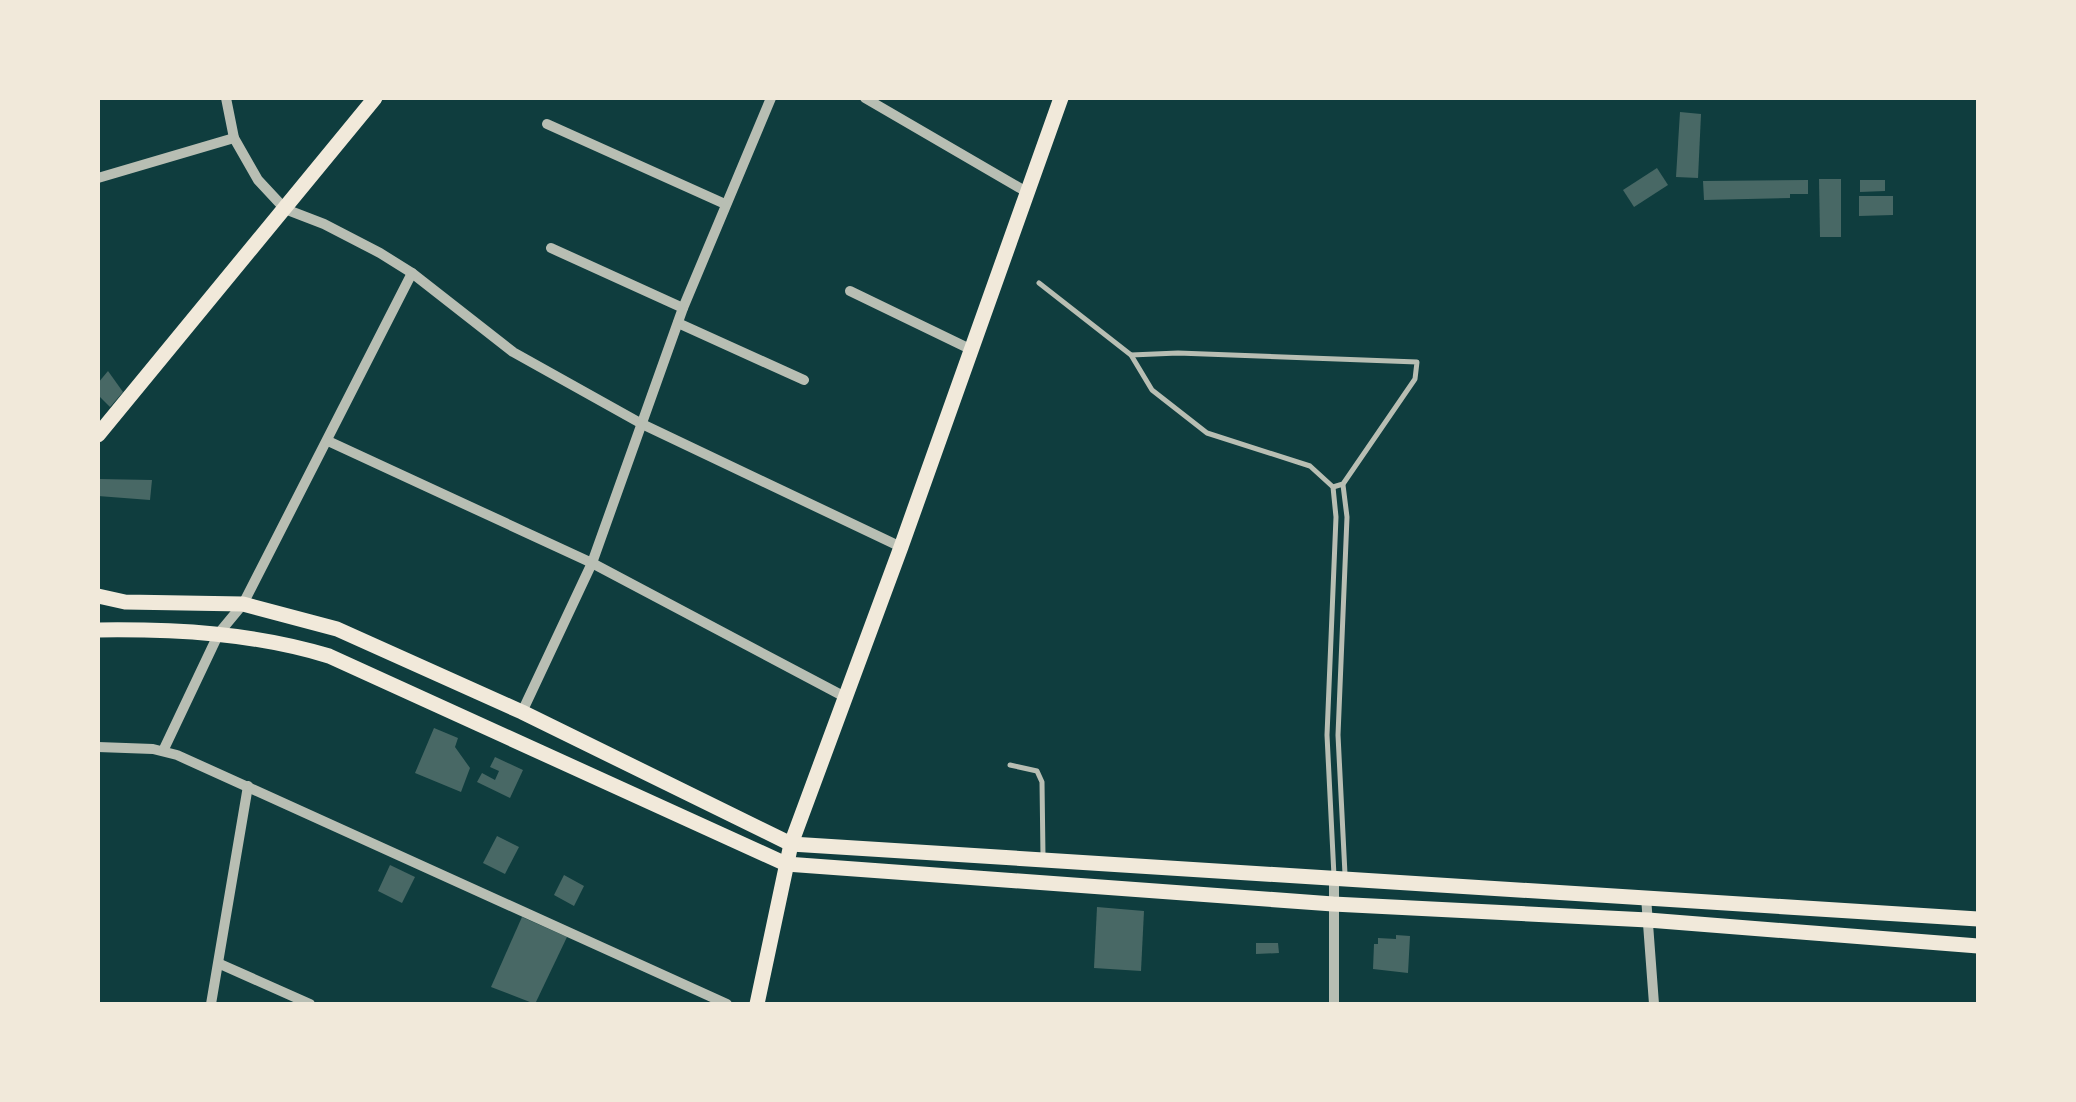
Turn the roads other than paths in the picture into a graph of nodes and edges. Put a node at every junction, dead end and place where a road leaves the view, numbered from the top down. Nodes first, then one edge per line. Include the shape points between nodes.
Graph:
1 (226, 98) edge
2 (375, 98) edge
3 (771, 98) edge
4 (865, 98) edge
5 (1061, 98) edge
6 (547, 124) dead end
7 (234, 138) junction
8 (98, 178) edge
9 (1025, 191) junction
10 (725, 204) junction
11 (285, 209) junction
12 (551, 248) dead end
13 (412, 273) junction
14 (1040, 283) dead end
15 (850, 290) dead end
16 (683, 308) junction
17 (678, 323) junction
18 (970, 349) junction
19 (1131, 355) junction
20 (804, 380) dead end
21 (642, 424) junction
22 (98, 435) edge
23 (328, 441) junction
24 (1343, 484) junction
25 (1333, 487) junction
26 (901, 546) junction
27 (592, 562) junction
28 (98, 596) edge
29 (243, 604) junction
30 (98, 630) edge
31 (219, 633) junction
32 (845, 697) junction
33 (522, 712) junction
34 (98, 747) edge
35 (162, 751) junction
36 (1010, 765) dead end
37 (248, 786) junction
38 (790, 844) junction
39 (1043, 859) junction
40 (786, 864) junction
41 (1340, 876) junction
42 (1646, 897) junction
43 (1333, 904) junction
44 (1978, 919) edge
45 (1648, 920) junction
46 (1978, 946) edge
47 (220, 964) junction
48 (211, 1004) edge
49 (310, 1004) edge
50 (727, 1004) edge
51 (758, 1004) edge
52 (1334, 1004) edge
53 (1654, 1004) edge

1 - 7 street
2 - 11 main road
3 - 10 street
4 - 9 street
5 - 9 main road
6 - 10 street
7 - 8 street
7 - 11 street via 258,180
9 - 18 main road
10 - 16 street
11 - 13 street
11 - 22 main road
12 - 16 street
13 - 21 street via 512,352
13 - 23 street
14 - 19 lane
15 - 18 street
16 - 17 street
17 - 20 street
17 - 21 street
18 - 26 main road
19 - 24 lane via 1417,362 1415,379
19 - 25 lane via 1152,390 1207,433 1310,466
21 - 26 street
21 - 27 street
23 - 27 street
23 - 29 street
24 - 25 lane
24 - 41 lane
25 - 41 lane via 1327,735
26 - 32 main road
27 - 32 street
27 - 33 street
28 - 29 main road
29 - 31 street
29 - 33 main road via 336,629
30 - 31 main road
31 - 35 street
31 - 40 main road via 329,656
32 - 38 main road
33 - 38 main road
34 - 35 street
35 - 37 street
36 - 39 lane via 1036,771 1042,782
37 - 47 street
37 - 50 street
38 - 39 main road
38 - 40 main road
39 - 41 main road
40 - 43 main road
40 - 51 main road
41 - 42 main road
41 - 43 street
42 - 44 main road
42 - 45 street
43 - 45 main road
43 - 52 street
45 - 46 main road
45 - 53 street
47 - 48 street
47 - 49 street

